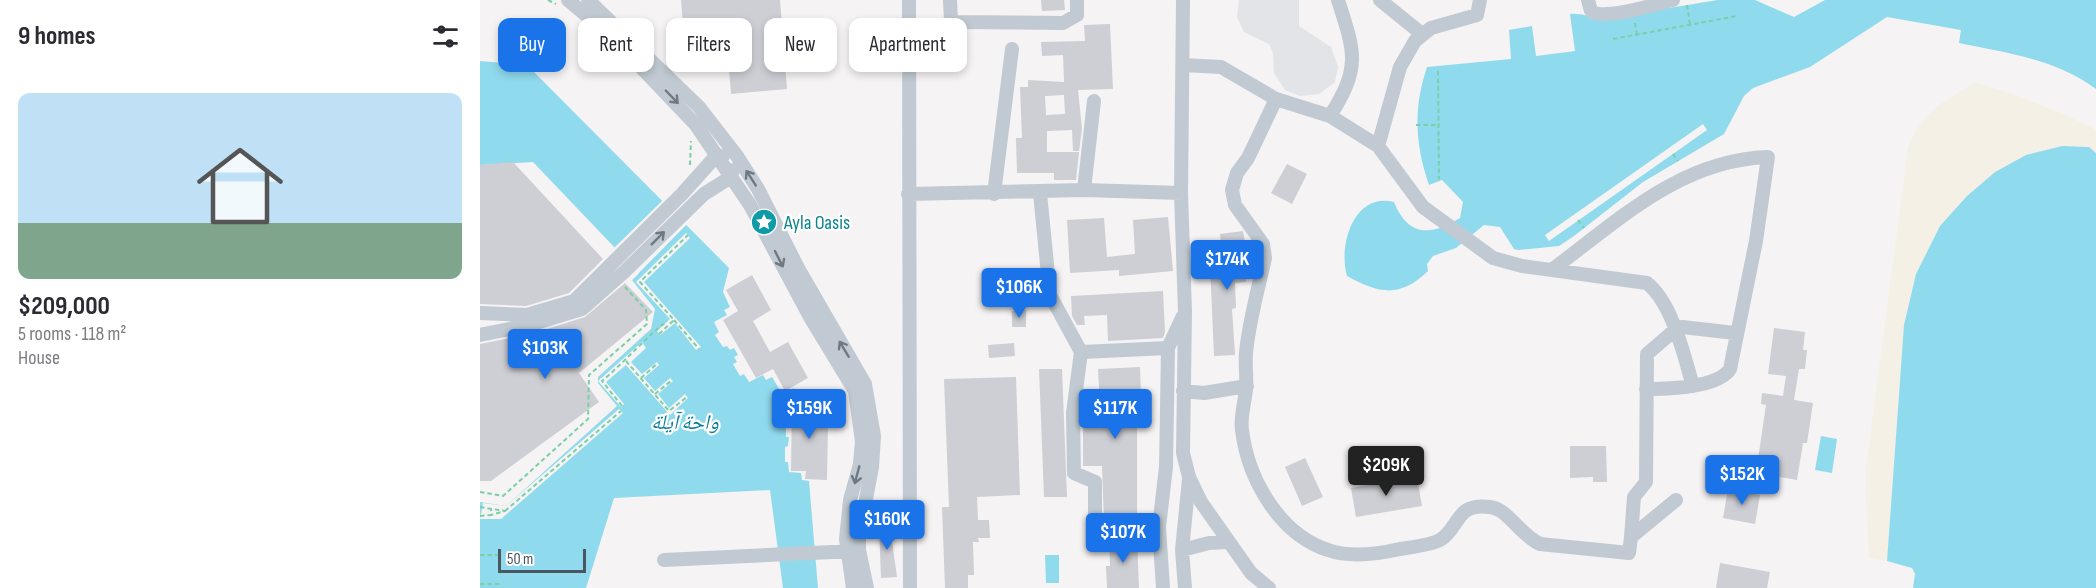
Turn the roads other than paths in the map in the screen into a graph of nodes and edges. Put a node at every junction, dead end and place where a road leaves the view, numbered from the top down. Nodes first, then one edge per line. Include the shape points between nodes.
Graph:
1 (588, 0) edge
2 (909, 0) edge
3 (950, 0) edge
4 (1077, 0) edge
5 (1183, 0) edge
6 (1338, 0) edge
7 (1380, 0) edge
8 (1480, 0) edge
9 (1588, 0) edge
10 (1673, 0) edge
11 (564, 3) edge
12 (1422, 34) junction
13 (1012, 49) dead end
14 (1183, 65) junction
15 (1276, 99) junction
16 (1094, 101) dead end
17 (1330, 116) junction
18 (1378, 146) junction
19 (716, 156) junction
20 (737, 156) junction
21 (731, 177) junction
22 (1084, 190) junction
23 (1040, 193) junction
24 (1181, 193) junction
25 (908, 194) junction
26 (994, 194) junction
27 (771, 228) junction
28 (1553, 269) junction
29 (620, 272) junction
30 (1185, 312) junction
31 (480, 313) edge
32 (1676, 329) junction
33 (1735, 333) junction
34 (480, 335) edge
35 (1168, 348) junction
36 (1080, 352) junction
37 (1247, 386) junction
38 (1693, 386) junction
39 (1646, 389) junction
40 (1183, 391) junction
41 (1166, 467) junction
42 (1187, 471) junction
43 (1676, 500) dead end
44 (1159, 527) junction
45 (1631, 537) junction
46 (1227, 542) junction
47 (1182, 550) junction
48 (853, 551) junction
49 (664, 560) dead end
50 (853, 588) edge
51 (867, 588) edge
52 (910, 588) edge
53 (1162, 588) edge
54 (1185, 588) edge
55 (1269, 588) edge

1 - 20 street via 699,107
2 - 25 street
3 - 4 street via 951,22 1064,23 1077,15
5 - 14 street
6 - 17 street via 1353,48 1352,67 1348,84
7 - 12 street
8 - 12 street via 1477,15
9 - 10 street via 1591,11 1597,15
11 -> 19 street via 613,38 677,103
12 - 18 street via 1400,67
13 - 26 street
14 - 15 street via 1221,67
14 - 24 street
15 - 17 street
15 - 37 street via 1232,190 1235,205 1263,244 1264,258 1246,354
16 - 22 street
17 - 18 street
18 - 28 street via 1414,198 1484,253 1504,262
19 - 20 street
19 - 21 street
19 - 29 street
20 - 21 street
27 -> 20 street
21 - 27 street
29 -> 21 street via 692,205
22 - 23 street
22 - 24 street
23 - 26 street
23 - 36 street via 1050,295
24 - 30 street
25 - 26 street
25 - 52 street
27 - 48 street via 810,317 855,391 862,451 850,500
28 - 32 street via 1642,280 1656,292
28 - 33 street via 1684,176 1742,158 1768,157 1756,241
29 - 31 street via 574,301 526,315
29 - 34 street via 582,309
30 - 35 street
30 - 40 street
32 - 33 street via 1690,326
32 - 38 street
32 - 39 street via 1647,354
33 - 38 street via 1726,375
35 - 36 street
35 - 41 street
36 - 44 street via 1073,413 1074,473 1095,482 1095,530
37 - 40 street via 1204,393
37 - 45 street via 1242,429 1260,488 1289,527 1308,542 1329,551 1378,553 1441,540 1462,513 1476,506 1504,513 1527,538 1540,544 1629,553
38 - 39 street
39 - 45 street via 1646,482 1634,497
40 - 42 street
41 - 42 street
41 - 44 street
42 - 46 street via 1201,502
42 - 47 street
43 - 45 street
44 - 53 street
46 - 47 street
46 - 55 street via 1251,573
47 - 54 street
48 - 49 street
48 - 50 street
48 - 51 street

